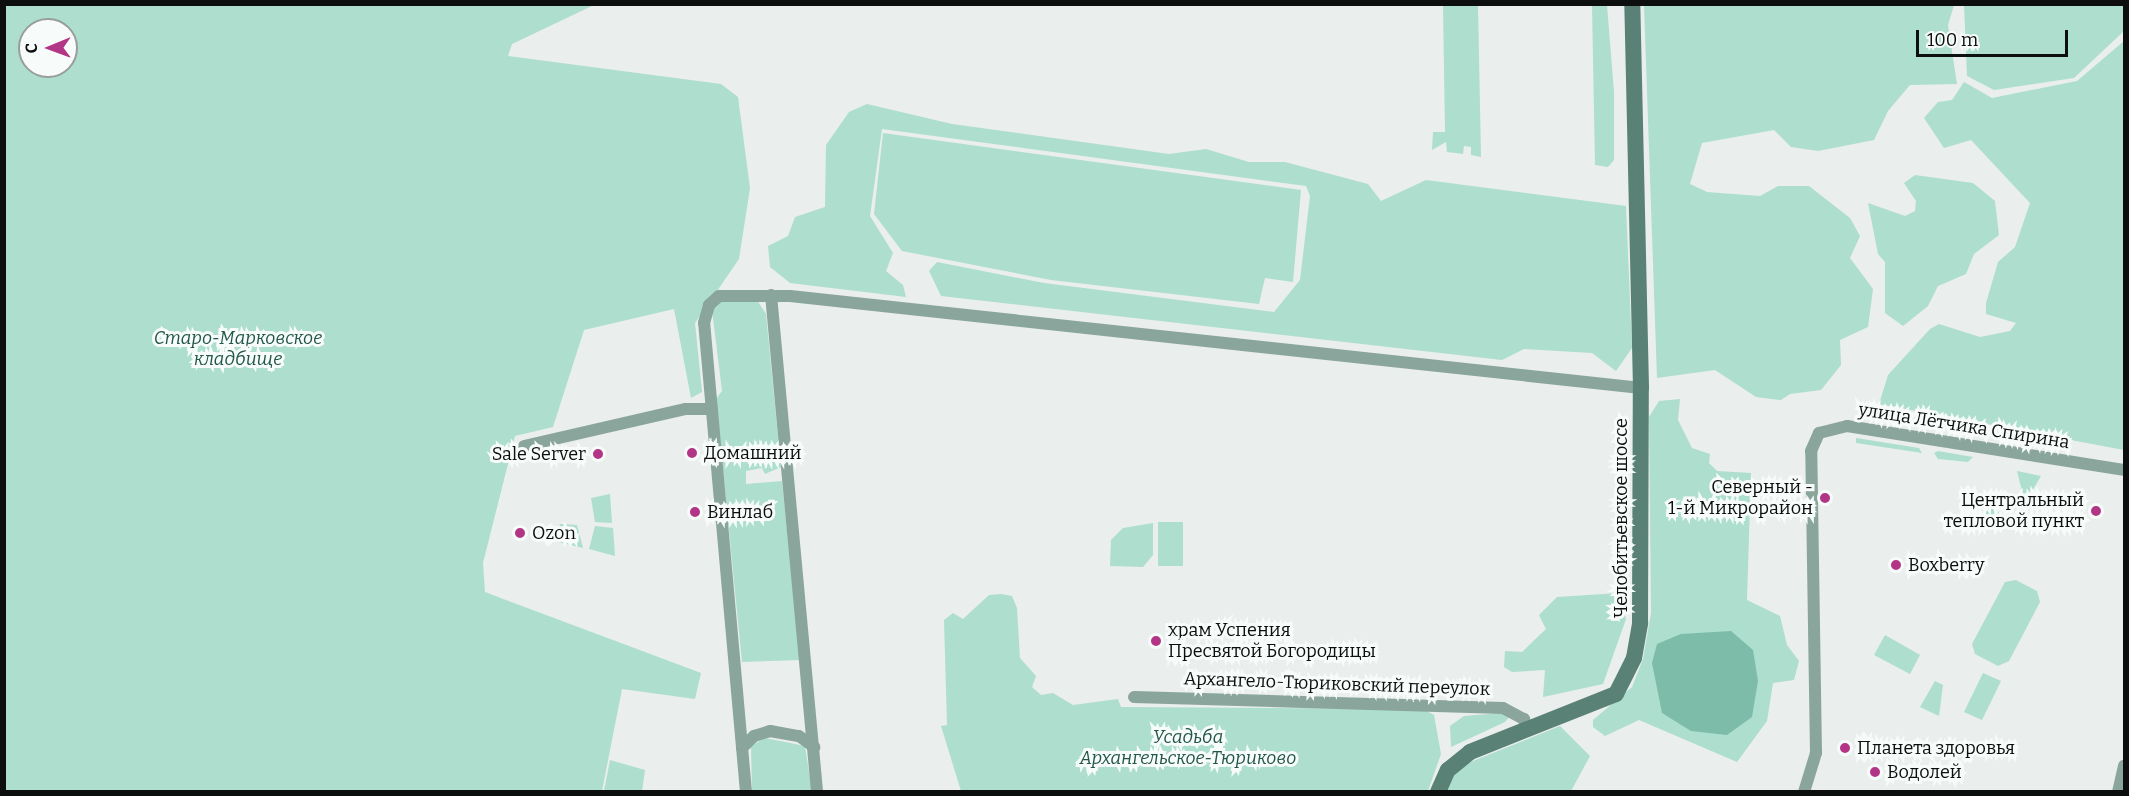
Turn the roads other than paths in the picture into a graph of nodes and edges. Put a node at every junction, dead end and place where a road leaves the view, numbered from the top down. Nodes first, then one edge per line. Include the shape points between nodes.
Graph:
1 (1632, 4) edge
2 (771, 295) junction
3 (1641, 388) junction
4 (712, 409) junction
5 (524, 446) dead end
6 (2124, 470) edge
7 (1134, 697) dead end
8 (1527, 730) junction
9 (814, 747) junction
10 (742, 748) junction
11 (2124, 765) edge
12 (746, 792) edge
13 (817, 792) edge
14 (1438, 792) edge
15 (1804, 792) edge
16 (2118, 792) edge

1 - 3 street, Челобитьевское шоссе
2 - 3 street
2 - 4 street via 731,292 709,305 704,323
2 - 9 street
3 - 8 street, Челобитьевское шоссе via 1640,623 1626,681 1605,702
4 - 5 street via 674,411
4 - 10 street
6 - 15 street, улица Лётчика Спирина via 1847,426 1826,429 1811,452 1816,753
7 - 8 street, Архангело-Тюриковский переулок via 1503,708 1524,718
8 - 14 street, Челобитьевское шоссе via 1455,762
9 - 10 street via 799,736 770,731 754,736
9 - 13 street
10 - 12 street
11 - 16 street

